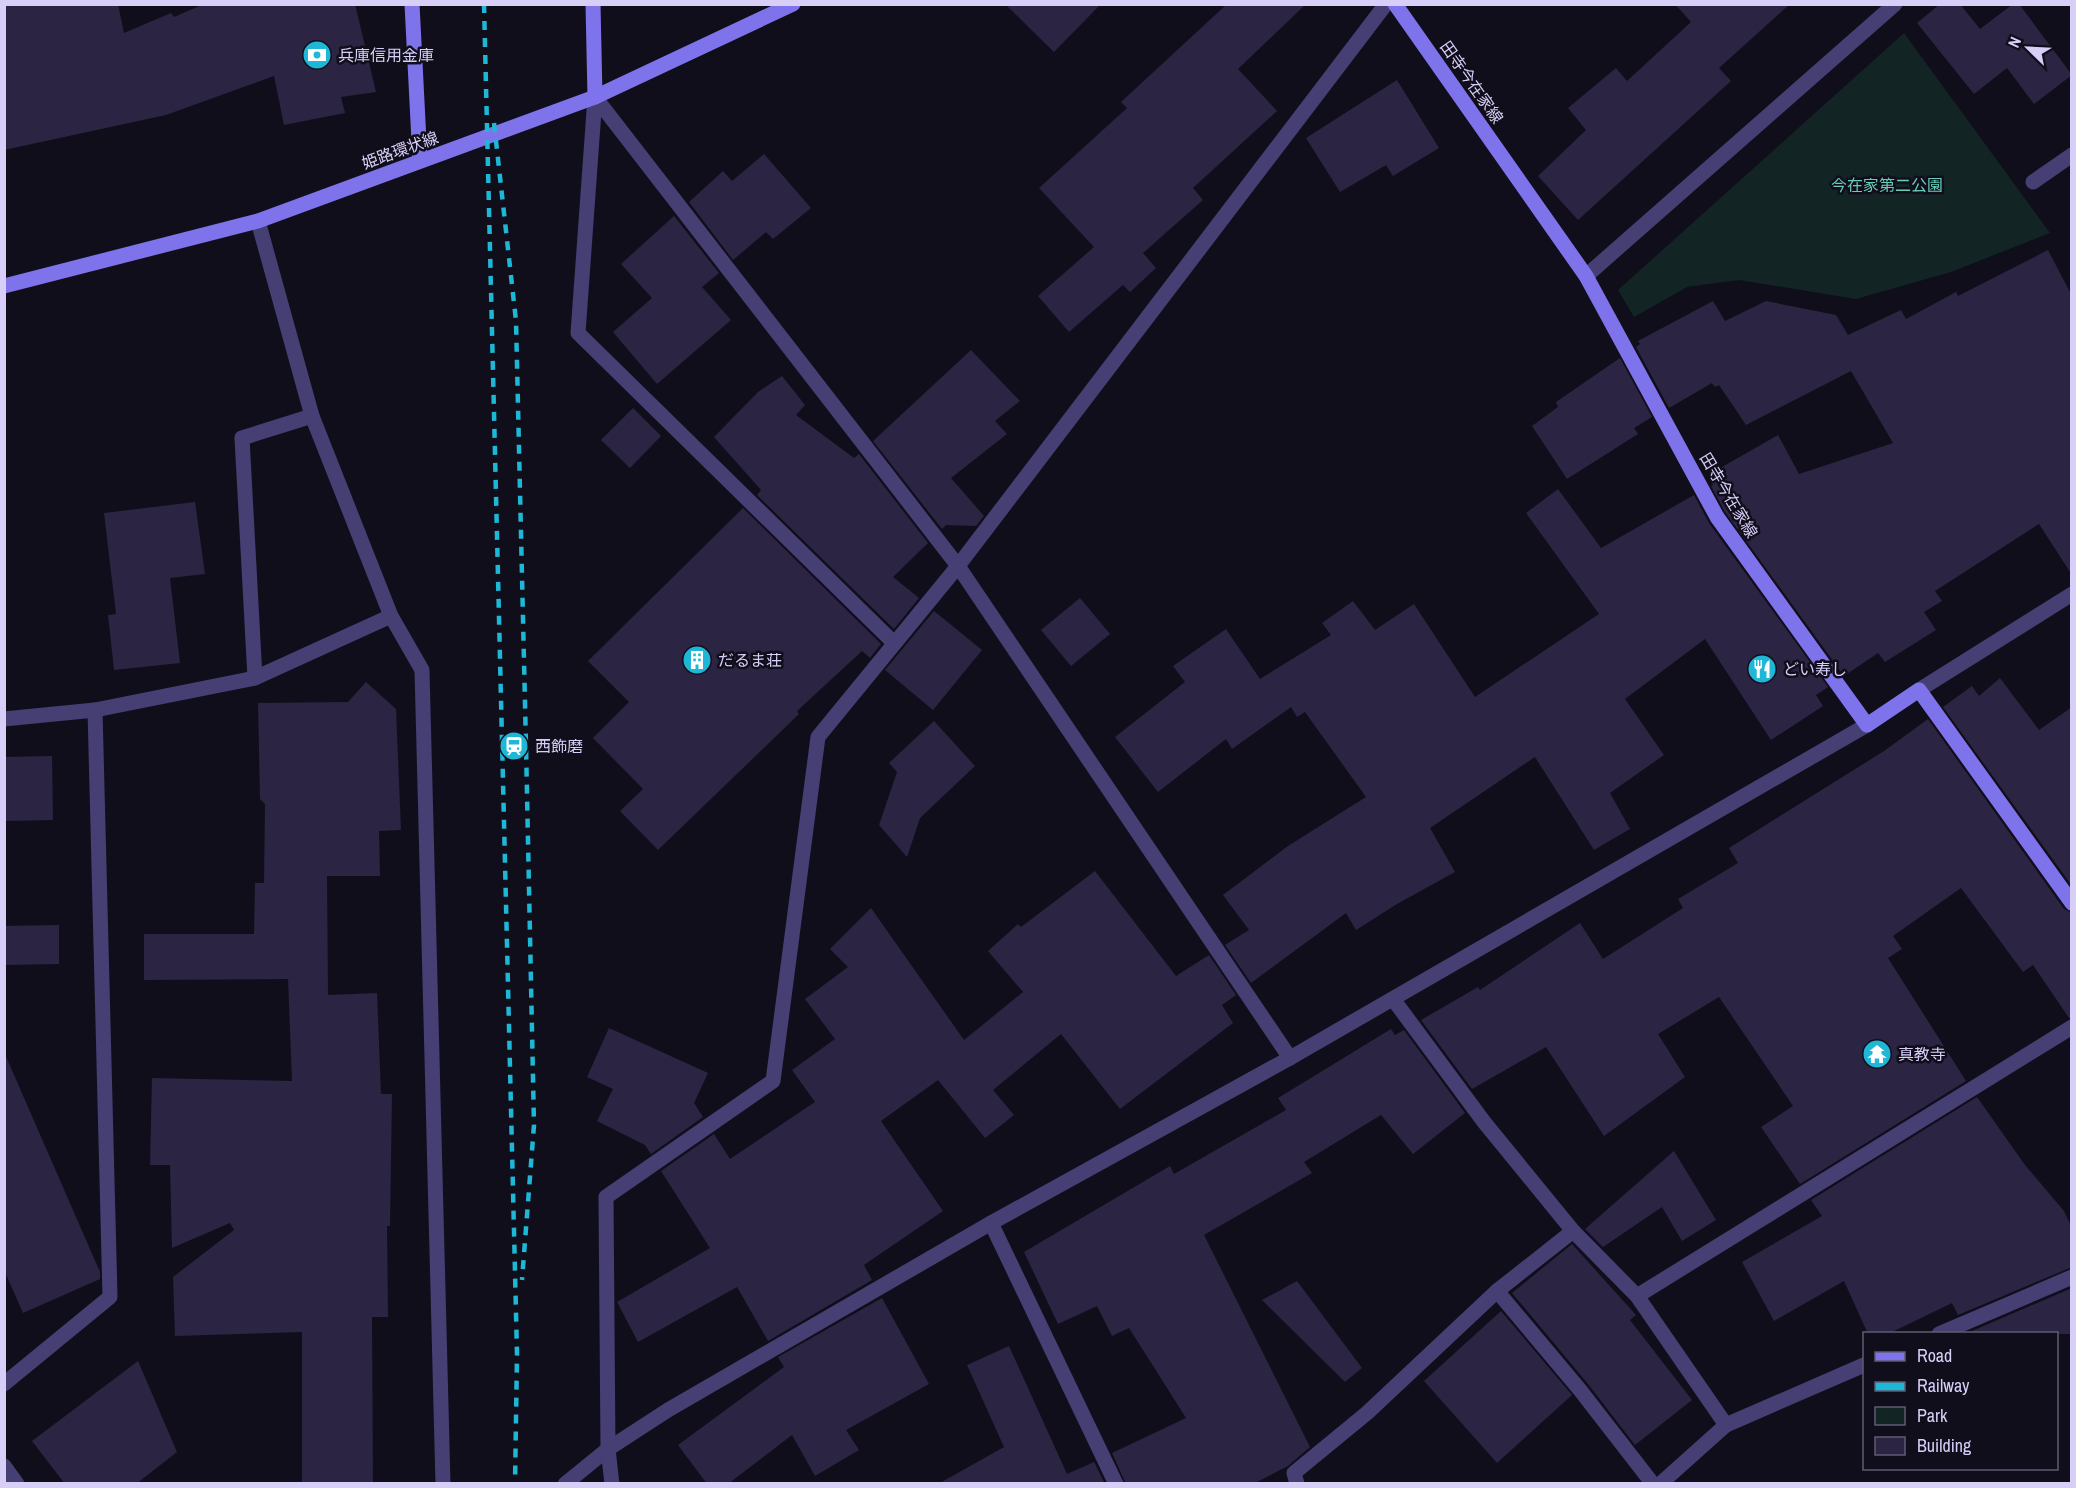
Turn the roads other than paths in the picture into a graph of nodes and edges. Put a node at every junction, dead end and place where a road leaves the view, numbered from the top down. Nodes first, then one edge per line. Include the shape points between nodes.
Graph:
1 (412, 4) edge
2 (593, 4) edge
3 (793, 4) edge
4 (1386, 4) edge
5 (1395, 4) edge
6 (1895, 4) edge
7 (595, 97) junction
8 (2072, 154) edge
9 (420, 161) junction
10 (2033, 182) dead end
11 (258, 221) junction
12 (1586, 276) junction
13 (4, 286) edge
14 (312, 416) junction
15 (958, 566) junction
16 (2072, 594) edge
17 (390, 616) junction
18 (894, 643) junction
19 (255, 678) junction
20 (1919, 690) junction
21 (95, 710) junction
22 (4, 719) edge
23 (1867, 725) junction
24 (2072, 903) edge
25 (1393, 999) junction
26 (2072, 1027) edge
27 (1290, 1058) junction
28 (991, 1223) junction
29 (1573, 1231) junction
30 (2072, 1277) edge
31 (1497, 1291) junction
32 (1637, 1296) junction
33 (1944, 1332) edge
34 (1863, 1365) edge
35 (4, 1384) edge
36 (1726, 1425) junction
37 (608, 1449) junction
38 (4, 1466) edge
39 (16, 1484) edge
40 (443, 1484) edge
41 (565, 1484) edge
42 (612, 1484) edge
43 (1116, 1484) edge
44 (1297, 1484) edge
45 (1653, 1484) edge
46 (1660, 1484) edge

1 - 9 main road
2 - 7 main road
3 - 7 main road, 姫路環状線
4 - 15 street
5 - 12 main road, 田寺今在家線
6 - 12 street
7 - 9 main road, 姫路環状線
7 - 15 street
7 - 18 street via 578,333
8 - 10 street
9 - 11 main road, 姫路環状線
11 - 13 main road, 姫路環状線
11 - 14 street
12 - 23 main road, 田寺今在家線 via 1717,517
14 - 17 street
14 - 19 street via 242,438
15 - 18 street
15 - 27 street
16 - 20 street
17 - 19 street
17 - 40 street via 422,670
18 - 37 street via 818,737 773,1081 606,1197
19 - 21 street
20 - 23 main road
20 - 24 main road
21 - 22 street
21 - 35 street via 110,1297
23 - 25 street
25 - 27 street
25 - 29 street via 1484,1122
26 - 32 street
27 - 28 street
28 - 37 street via 668,1410
28 - 43 street
29 - 31 street
29 - 32 street
30 - 33 street
31 - 44 street via 1367,1413 1294,1473
31 - 45 street via 1581,1390
32 - 36 street
34 - 36 street
36 - 46 street
37 - 41 street
37 - 42 street
38 - 39 street

